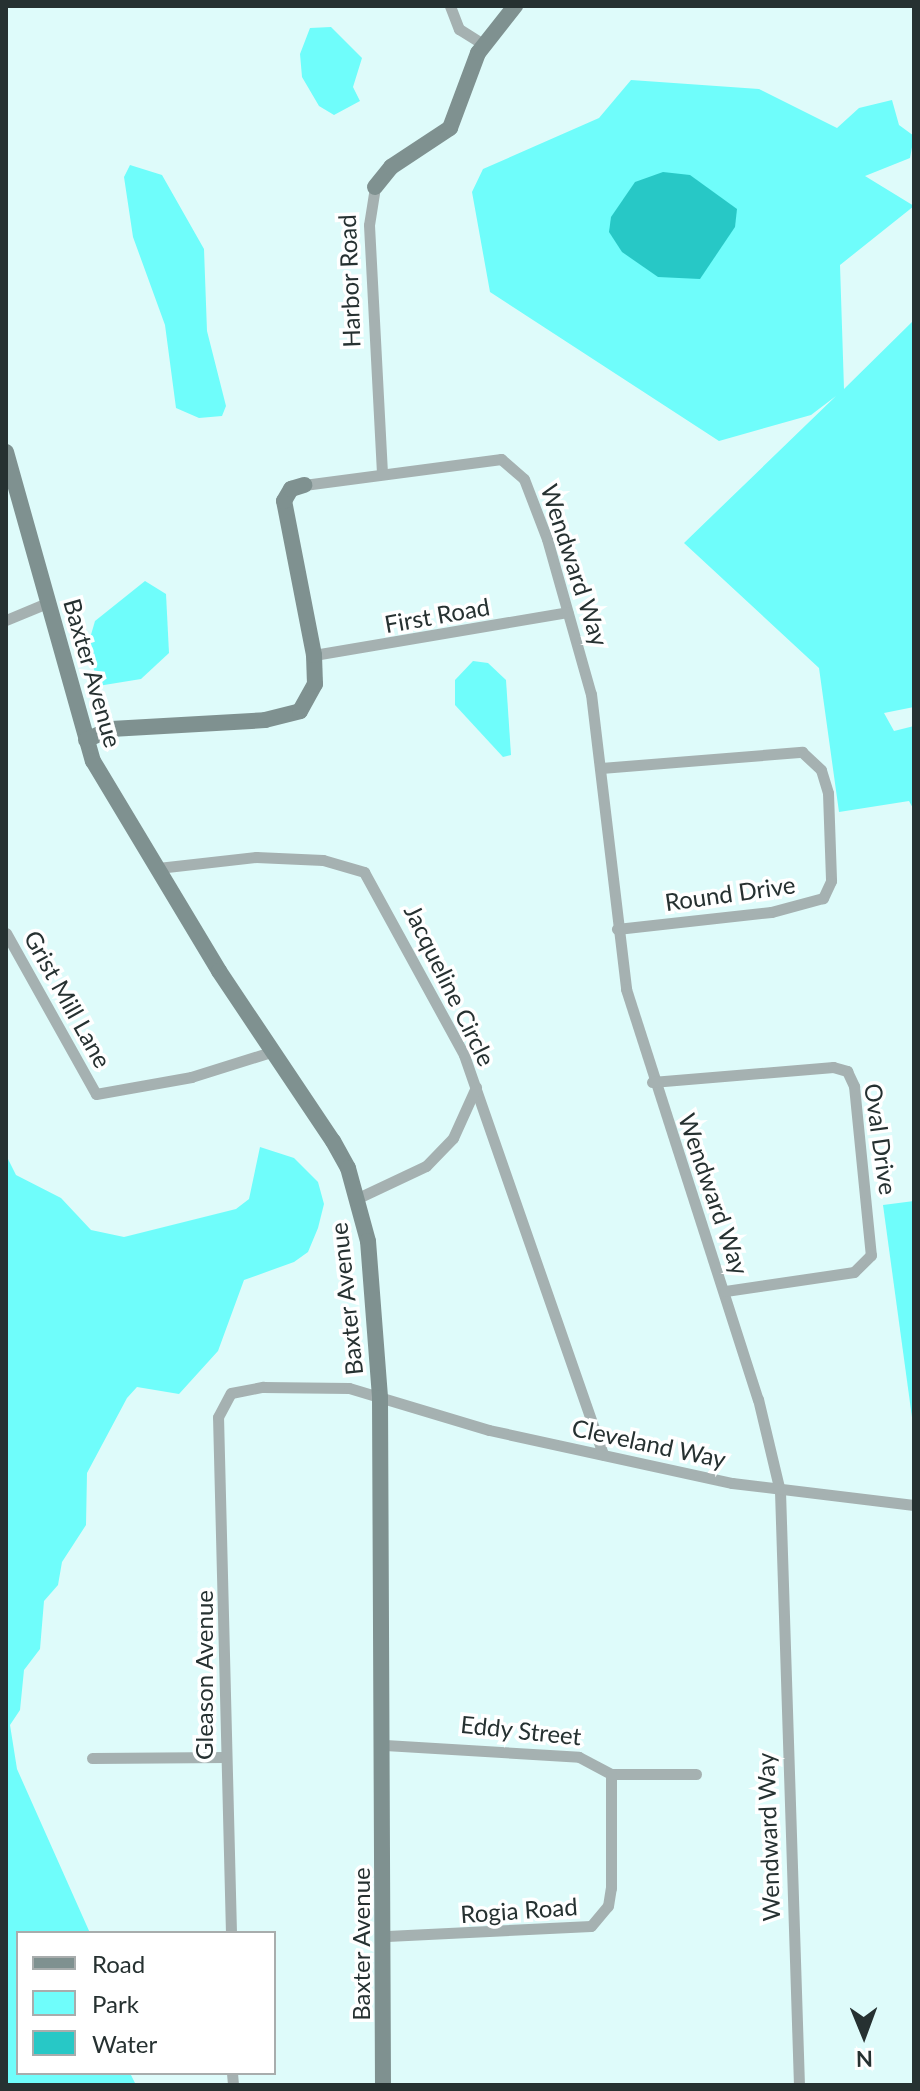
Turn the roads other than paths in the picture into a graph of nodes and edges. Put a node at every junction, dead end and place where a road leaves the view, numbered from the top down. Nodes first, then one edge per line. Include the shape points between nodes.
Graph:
1 (450, 6) edge
2 (515, 6) edge
3 (483, 44) junction
4 (375, 187) joint
5 (6, 452) edge
6 (382, 470) junction
7 (304, 485) joint
8 (47, 603) junction
9 (567, 612) junction
10 (6, 620) edge
11 (314, 655) junction
12 (86, 740) junction
13 (601, 768) junction
14 (158, 868) junction
15 (617, 929) junction
16 (6, 933) edge
17 (274, 1051) junction
18 (652, 1082) junction
19 (476, 1087) junction
20 (358, 1198) junction
21 (725, 1291) junction
22 (380, 1398) junction
23 (218, 1417) joint
24 (603, 1455) junction
25 (780, 1491) junction
26 (914, 1505) edge
27 (385, 1745) junction
28 (226, 1757) junction
29 (92, 1758) dead end
30 (611, 1774) junction
31 (696, 1774) dead end
32 (231, 1931) edge
33 (387, 1936) junction
34 (383, 2085) edge
35 (799, 2085) edge

1 - 3 street via 459,29
2 - 3 street, Harbor Road
3 - 4 street, Harbor Road via 450,128 391,167
4 - 6 street, Harbor Road via 369,225
5 - 8 street, Baxter Avenue
6 - 7 street
6 - 9 street, Wendward Way via 490,458 510,462 524,479 547,539
7 - 11 street via 285,494 284,501
8 - 10 street
8 - 12 street, Baxter Avenue
9 - 11 street, First Road
9 - 13 street, Wendward Way via 585,665
11 - 12 street via 315,684 300,711 265,720 111,729
12 - 14 street, Baxter Avenue
13 - 15 street, Wendward Way
13 - 15 street, Round Drive via 802,752 821,770 828,793 831,881 823,898 771,912
14 - 17 street, Baxter Avenue
14 - 19 street, Jacqueline Circle via 256,857 323,860 364,872
15 - 18 street, Wendward Way via 626,989
16 - 17 street, Grist Mill Lane via 96,1094 191,1077
17 - 20 street, Baxter Avenue via 333,1141
18 - 21 street, Wendward Way
18 - 21 street, Oval Drive via 833,1067 847,1071 854,1086 871,1255 854,1272
19 - 20 street via 453,1138 426,1166
19 - 24 street, Jacqueline Circle
20 - 22 street, Baxter Avenue via 373,1278
21 - 25 street, Wendward Way
22 - 23 street, Cleveland Way via 349,1388 241,1389 231,1393
22 - 24 street, Cleveland Way
22 - 27 street, Baxter Avenue
23 - 28 street, Gleason Avenue
24 - 25 street, Cleveland Way
25 - 26 street, Cleveland Way
25 - 35 street, Wendward Way
27 - 30 street, Eddy Street via 579,1757
27 - 33 street, Baxter Avenue
28 - 29 street
28 - 32 street, Gleason Avenue
30 - 31 street, Eddy Street
30 - 33 street, Rogia Road via 611,1888 608,1906 591,1926
33 - 34 street, Baxter Avenue

